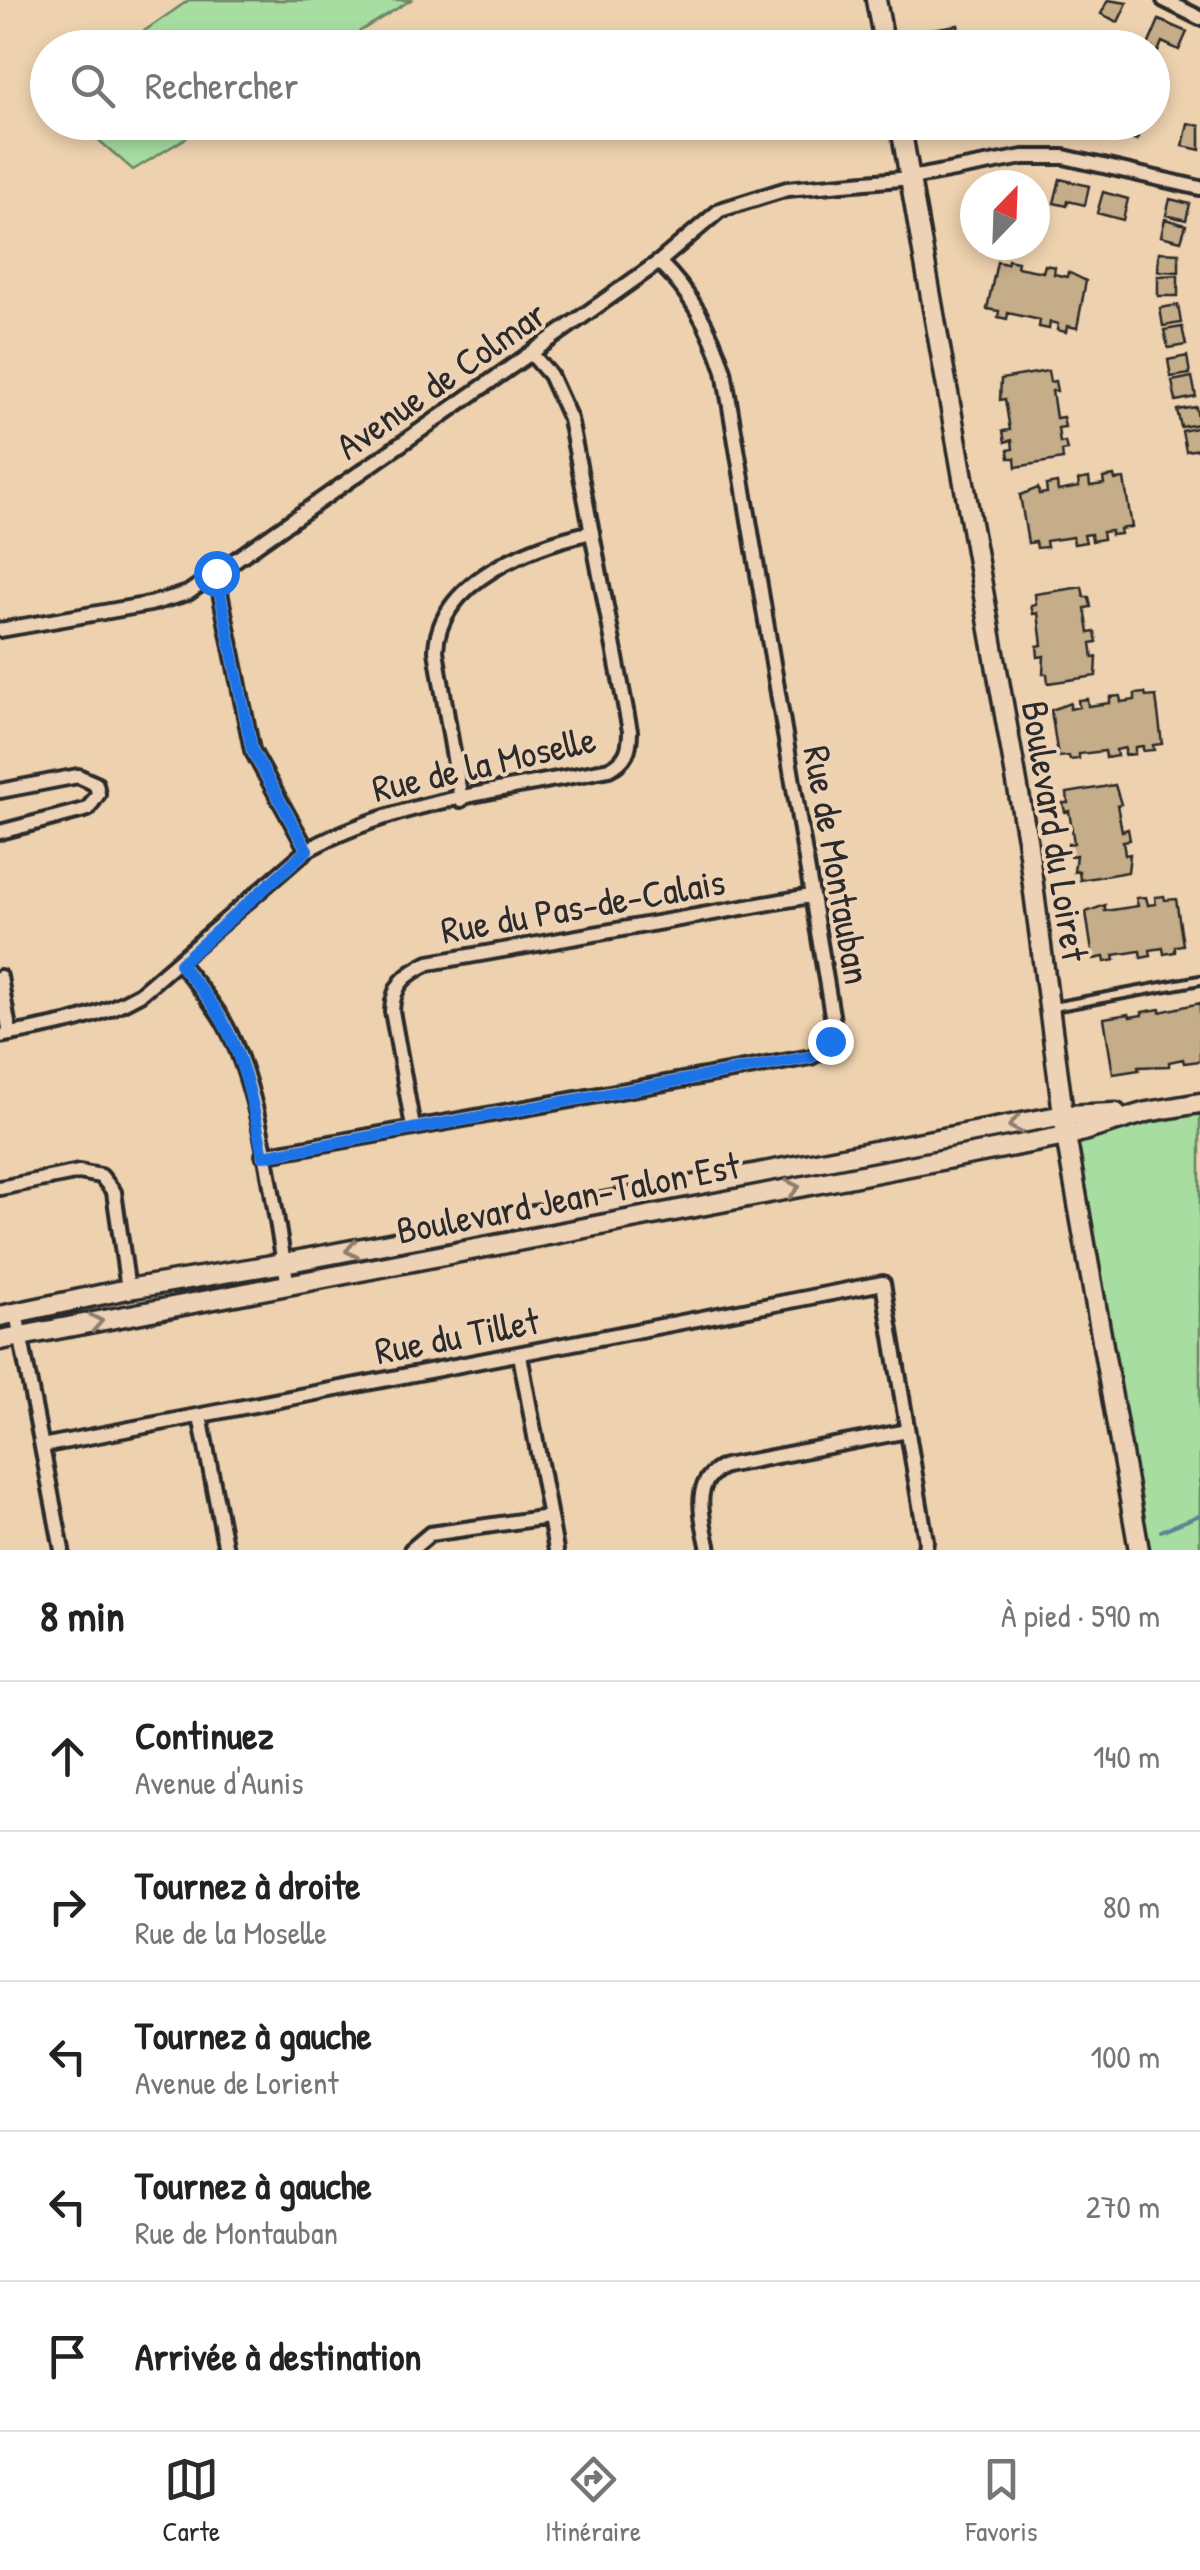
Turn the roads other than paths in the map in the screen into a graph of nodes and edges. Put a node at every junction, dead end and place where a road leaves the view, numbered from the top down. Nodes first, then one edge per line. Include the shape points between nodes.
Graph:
1 (876, 0) edge
2 (1164, 0) edge
3 (1200, 18) edge
4 (882, 30) edge
5 (903, 140) edge
6 (910, 178) junction
7 (1200, 188) edge
8 (659, 262) junction
9 (532, 354) junction
10 (592, 532) junction
11 (216, 573) junction
12 (0, 630) edge
13 (0, 791) edge
14 (461, 800) junction
15 (0, 832) edge
16 (307, 850) junction
17 (810, 896) junction
18 (180, 964) junction
19 (0, 978) edge
20 (1200, 980) edge
21 (1049, 1008) junction
22 (5, 1035) edge
23 (1200, 1102) edge
24 (1147, 1112) junction
25 (1064, 1116) junction
26 (413, 1127) junction
27 (1066, 1136) junction
28 (263, 1156) junction
29 (0, 1188) edge
30 (284, 1263) junction
31 (288, 1285) junction
32 (128, 1289) junction
33 (8, 1315) edge
34 (21, 1336) junction
35 (0, 1340) edge
36 (520, 1355) junction
37 (200, 1416) junction
38 (907, 1431) junction
39 (42, 1446) junction
40 (550, 1516) junction
41 (62, 1550) edge
42 (226, 1550) edge
43 (411, 1550) edge
44 (556, 1550) edge
45 (709, 1550) edge
46 (925, 1550) edge
47 (1139, 1550) edge

1 - 4 street
2 - 3 street
5 - 6 street, Boulevard du Loiret
6 - 7 street, Avenue de Colmar via 1064,156
6 - 8 street, Avenue de Colmar via 752,198 720,210
6 - 21 street, Boulevard du Loiret via 1026,839
8 - 9 street, Avenue de Colmar
8 - 17 street, Rue de Montauban via 694,303 724,372
9 - 10 street, Rue de la Moselle via 561,394 570,420
9 - 11 street, Avenue de Colmar
10 - 14 street via 517,556 480,580 442,620 436,651
10 - 14 street, Rue de la Moselle via 630,731 625,758 608,769
11 - 12 street, Avenue de Colmar via 188,593 150,604
11 - 16 street via 252,750
13 - 15 street via 78,776 96,784 98,794 88,809
14 - 16 street, Rue de la Moselle via 374,819
16 - 18 street, Rue de la Moselle
17 - 26 street, Rue du Pas-de-Calais via 428,963 409,973 392,995 392,1011
17 - 26 street, Rue de Montauban via 834,1027 822,1052
18 - 22 street, Rue de la Moselle via 108,1012
18 - 28 street via 234,1043
19 - 22 street
20 - 21 lane
21 - 25 street, Boulevard du Loiret
23 - 24 street, Boulevard Jean-Talon Est
24 - 25 street, Boulevard Jean-Talon Est
24 - 27 street, Boulevard Jean-Talon Est
25 - 27 street, Boulevard du Loiret
25 -> 30 street, Boulevard Jean-Talon Est
26 - 28 street, Rue de Montauban
31 -> 27 street, Boulevard Jean-Talon Est
27 - 47 street, Boulevard du Loiret
28 - 30 street
29 - 32 street via 79,1172 101,1176 114,1192
30 - 31 street
30 - 32 street, Boulevard Jean-Talon Est
34 -> 31 street, Boulevard Jean-Talon Est
32 - 33 street, Boulevard Jean-Talon Est
33 - 34 street
34 - 35 street, Boulevard Jean-Talon Est
34 - 39 street
36 - 37 street, Rue du Tillet
36 - 38 street, Rue du Tillet via 883,1283
36 - 40 street
37 - 39 street, Rue du Tillet
37 - 42 street
38 - 45 street via 712,1471 700,1501
38 - 46 street
39 - 41 street
40 - 43 street via 430,1534
40 - 44 street

